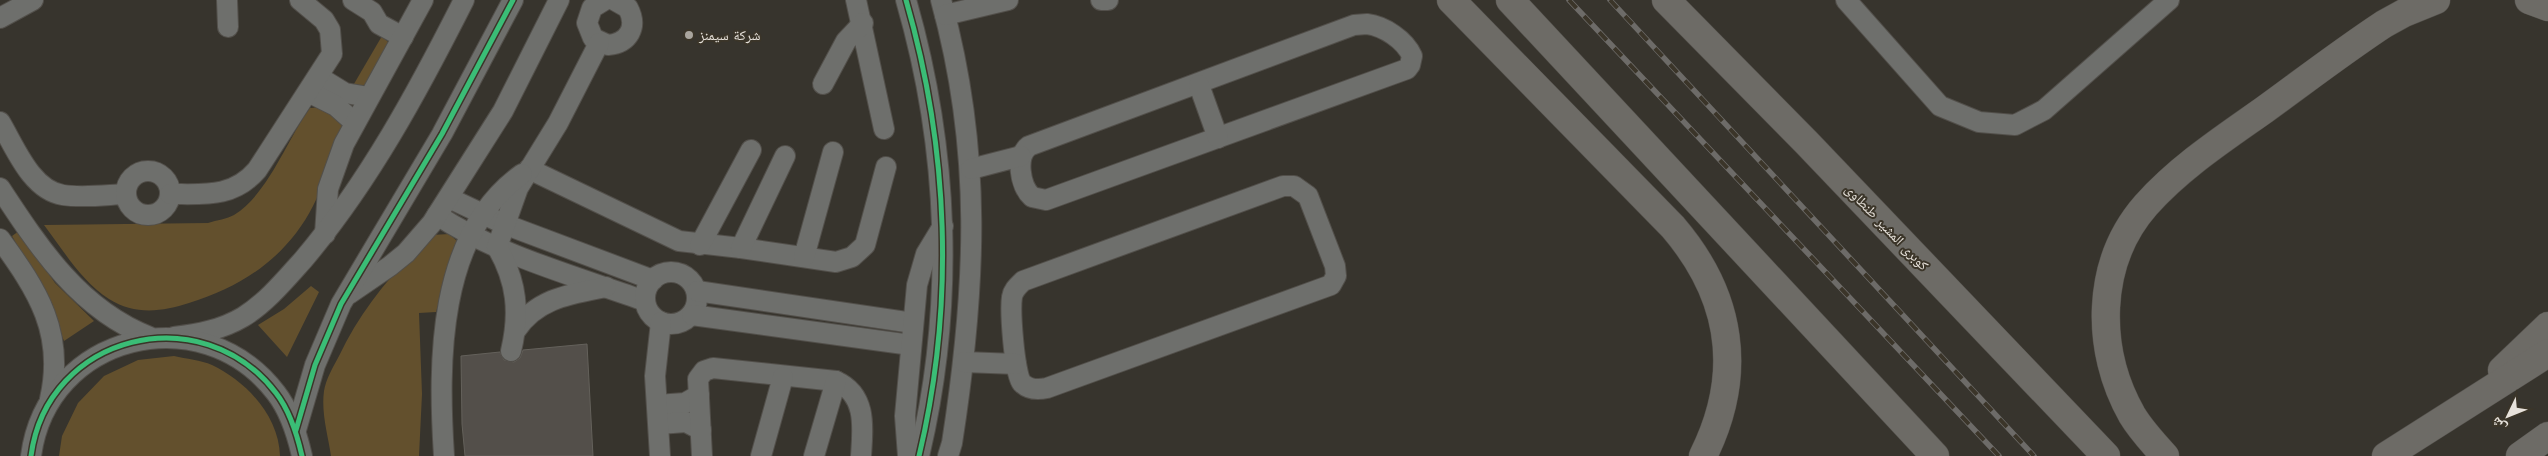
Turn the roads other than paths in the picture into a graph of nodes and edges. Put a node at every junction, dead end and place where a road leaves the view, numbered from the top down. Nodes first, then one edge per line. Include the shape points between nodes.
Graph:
1 (33, 0) edge
2 (227, 0) edge
3 (239, 0) edge
4 (300, 0) edge
5 (353, 0) edge
6 (423, 0) edge
7 (464, 0) edge
8 (512, 0) edge
9 (559, 0) edge
10 (616, 0) edge
11 (856, 0) edge
12 (906, 0) edge
13 (1008, 0) edge
14 (1101, 0) edge
15 (1108, 0) edge
16 (1451, 0) edge
17 (1510, 0) edge
18 (1666, 0) edge
19 (1846, 0) edge
20 (2170, 0) edge
21 (2436, 0) edge
22 (2529, 0) edge
23 (375, 6) edge
24 (2548, 7) edge
25 (943, 8) edge
26 (0, 18) edge
27 (863, 24) junction
28 (406, 31) junction
29 (599, 42) junction
30 (314, 84) junction
31 (823, 84) dead end
32 (1199, 84) junction
33 (369, 98) junction
34 (0, 122) edge
35 (355, 123) junction
36 (884, 129) dead end
37 (1218, 138) junction
38 (751, 150) dead end
39 (833, 152) dead end
40 (785, 156) dead end
41 (1021, 156) junction
42 (886, 167) dead end
43 (529, 169) junction
44 (971, 169) junction
45 (0, 188) edge
46 (125, 194) junction
47 (170, 194) junction
48 (449, 198) junction
49 (483, 215) junction
50 (437, 216) junction
51 (504, 224) junction
52 (972, 224) junction
53 (943, 226) junction
54 (325, 234) junction
55 (471, 236) junction
56 (0, 239) edge
57 (700, 245) junction
58 (497, 247) junction
59 (740, 248) junction
60 (804, 257) junction
61 (653, 280) junction
62 (606, 287) junction
63 (697, 291) junction
64 (347, 295) junction
65 (645, 301) junction
66 (692, 315) junction
67 (661, 322) junction
68 (912, 323) junction
69 (2548, 326) edge
70 (516, 330) junction
71 (174, 337) junction
72 (150, 338) junction
73 (911, 345) junction
74 (511, 351) dead end
75 (2548, 353) edge
76 (964, 362) junction
77 (1016, 364) junction
78 (783, 377) junction
79 (836, 381) junction
80 (699, 396) junction
81 (2480, 397) junction
82 (50, 400) junction
83 (658, 415) junction
84 (296, 430) junction
85 (701, 430) junction
86 (2548, 436) edge
87 (31, 456) edge
88 (302, 456) edge
89 (444, 456) edge
90 (660, 456) edge
91 (702, 456) edge
92 (761, 456) edge
93 (814, 456) edge
94 (861, 456) edge
95 (908, 456) edge
96 (919, 456) edge
97 (948, 456) edge
98 (1703, 456) edge
99 (1935, 456) edge
100 (2106, 456) edge
101 (2165, 456) edge
102 (2386, 456) edge
103 (2520, 456) edge

1 - 26 street
2 - 3 street via 234,25
4 - 30 street via 324,20 330,30 332,54
5 - 23 street
6 - 28 street
7 - 54 street via 406,110
8 - 64 street via 442,134
9 - 48 street via 503,111
10 - 29 street via 592,8 587,23 589,31
10 - 29 street via 632,16 631,33 617,44
11 - 27 street
12 - 53 street via 933,121
13 - 25 street
14 - 15 street
16 - 98 highway via 1673,227 1700,264 1719,305 1727,350 1725,396 1720,418
17 - 99 highway
18 - 100 highway, كوبرى المشير طنطاوى
19 - 20 street via 1940,106 1979,122 2015,125 2044,110
21 - 101 highway via 2384,24 2209,150 2166,186 2134,220 2111,272 2105,329 2122,395 2145,434
22 - 24 highway
23 - 28 street via 379,24
25 - 44 street via 964,104
27 - 31 street via 846,41
27 - 36 street
28 - 33 street
29 - 43 street via 558,123
30 - 33 street
30 - 35 street
30 - 47 street via 257,170 242,185 213,195
32 - 37 street
32 - 37 street via 1361,24 1386,30 1412,56 1410,66 1403,71
32 - 41 street via 1029,146
33 - 35 street
34 - 46 street via 30,172 48,190 73,196
35 - 54 street via 332,174
37 - 41 street via 1046,200 1032,198 1026,190
38 - 57 street
39 - 60 street
40 - 59 street
41 - 44 street
42 - 60 street via 869,236 860,252 836,262
43 - 49 street via 508,185
43 - 51 street
43 - 57 street via 666,237
44 - 52 street
45 - 72 street via 57,268 83,297 115,321
46 - 47 street via 132,209 148,216 163,209
46 - 47 street via 132,178 148,171 164,178
48 - 49 street
48 - 50 street
49 - 51 street
49 - 55 street
50 - 55 street
50 - 64 street via 406,253
51 - 58 street
51 - 61 street
52 - 53 street
52 - 76 street
53 - 68 street via 920,269
53 - 96 street via 942,302
54 - 71 street via 263,302 244,317 222,327
55 - 58 street
55 - 89 street via 446,314 442,406
56 - 82 street via 28,280 48,318 55,359
57 - 59 street
58 - 62 street
58 - 70 street via 516,290
59 - 60 street
61 - 63 street via 664,273 678,273 690,280
61 - 65 street via 648,286
62 - 65 street
62 - 70 street via 546,302 529,314
63 - 66 street
63 - 68 street
64 - 84 street via 315,365
65 - 67 street via 653,317
66 - 67 street via 678,324
66 - 73 street
67 - 83 street via 656,359
68 - 73 street
69 - 81 highway via 2510,360
70 - 74 street
71 - 72 street
71 - 84 street via 214,345 249,365 277,394
72 - 82 street via 111,348 76,369
73 - 95 street via 906,416
75 - 81 highway
76 - 77 street
76 - 97 street
77 - 77 street via 1022,383 1041,390 1328,288 1335,281 1336,271 1308,196 1294,186 1283,186 1023,281 1012,297
78 - 79 street
78 - 80 street via 708,369 698,378
78 - 92 street
79 - 93 street
79 - 94 street via 852,391 861,407
80 - 83 street
80 - 85 street
81 - 102 highway
82 - 87 street via 34,436
83 - 85 street via 686,422
83 - 90 street
84 - 88 street
85 - 91 street
86 - 103 highway

